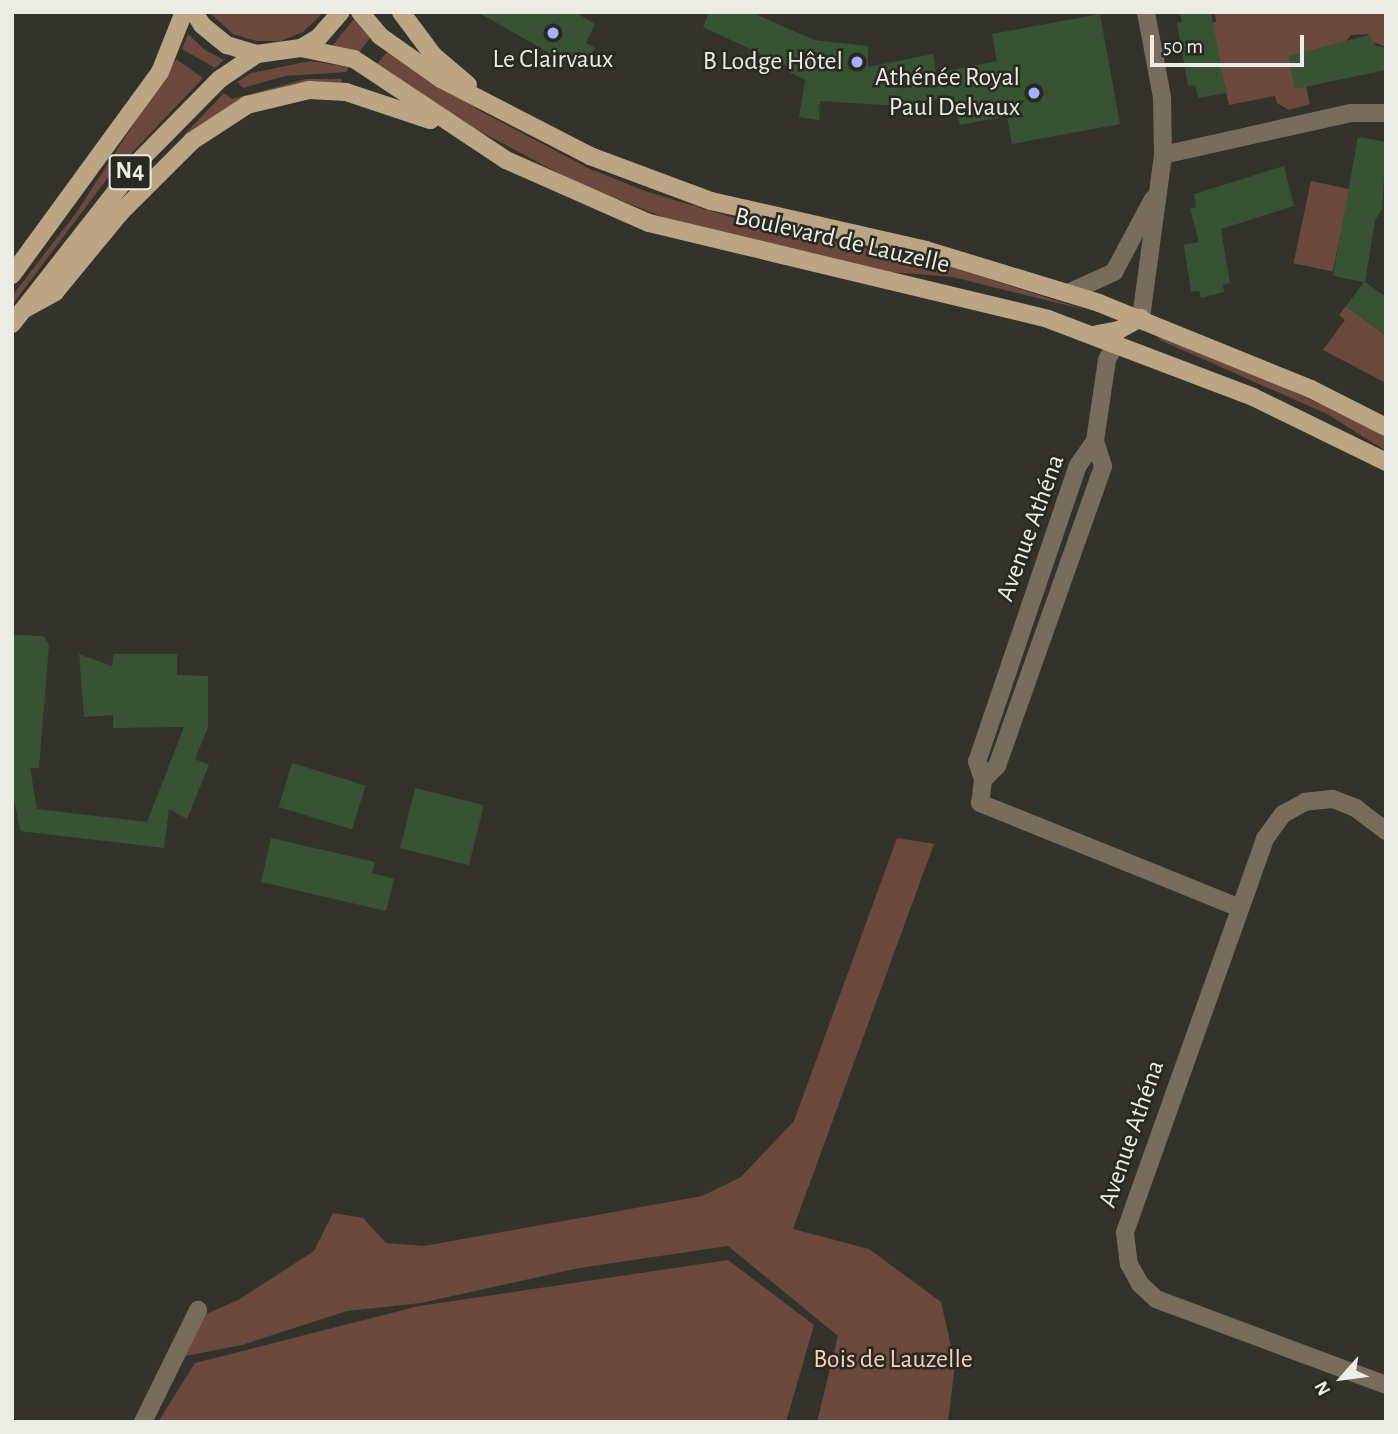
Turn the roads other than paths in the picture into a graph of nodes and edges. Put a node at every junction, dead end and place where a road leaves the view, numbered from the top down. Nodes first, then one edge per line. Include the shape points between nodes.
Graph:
1 (184, 12) edge
2 (194, 12) edge
3 (341, 12) edge
4 (360, 12) edge
5 (401, 12) edge
6 (1146, 12) edge
7 (301, 48) junction
8 (257, 54) junction
9 (503, 113) junction
10 (1386, 113) edge
11 (456, 130) junction
12 (1163, 155) junction
13 (1157, 190) junction
14 (12, 275) edge
15 (1068, 293) junction
16 (18, 317) edge
17 (1141, 318) junction
18 (1094, 335) junction
19 (1116, 342) junction
20 (1386, 427) edge
21 (1386, 462) edge
22 (1386, 831) edge
23 (1240, 908) junction
24 (198, 1310) dead end
25 (1386, 1385) edge
26 (143, 1422) edge

1 - 14 main road, N4 via 160,72
2 - 8 main road, N4 via 202,25 227,44
3 - 7 main road via 319,37
4 - 9 main road, Boulevard de Lauzelle via 397,49
5 - 9 main road via 433,55
6 - 12 street via 1162,97
7 - 8 main road, N4
7 - 11 main road, Boulevard de Lauzelle via 354,60
8 - 16 main road, N4 via 220,79 143,157
9 - 15 main road, Boulevard de Lauzelle via 590,156 711,201 926,250
10 - 12 street via 1351,113
11 - 16 main road via 386,102 346,92 309,90 247,105 192,141 121,212 55,292
11 - 18 main road, Boulevard de Lauzelle via 558,186 649,223 997,303
12 - 13 street
13 - 15 street via 1114,272
13 - 17 street
15 - 17 main road, Boulevard de Lauzelle
17 - 18 main road via 1119,330
17 - 20 main road, Boulevard de Lauzelle
18 - 19 main road, Boulevard de Lauzelle
19 - 21 main road, Boulevard de Lauzelle via 1253,397
19 - 23 street, Avenue Athéna via 1107,360 1095,441 1078,465 977,761 984,780 980,803
22 - 23 street, Avenue Athéna via 1356,808 1332,799 1304,802 1283,814 1265,839
23 - 25 street, Avenue Athéna via 1125,1233 1129,1264 1140,1284 1156,1299
24 - 26 street

